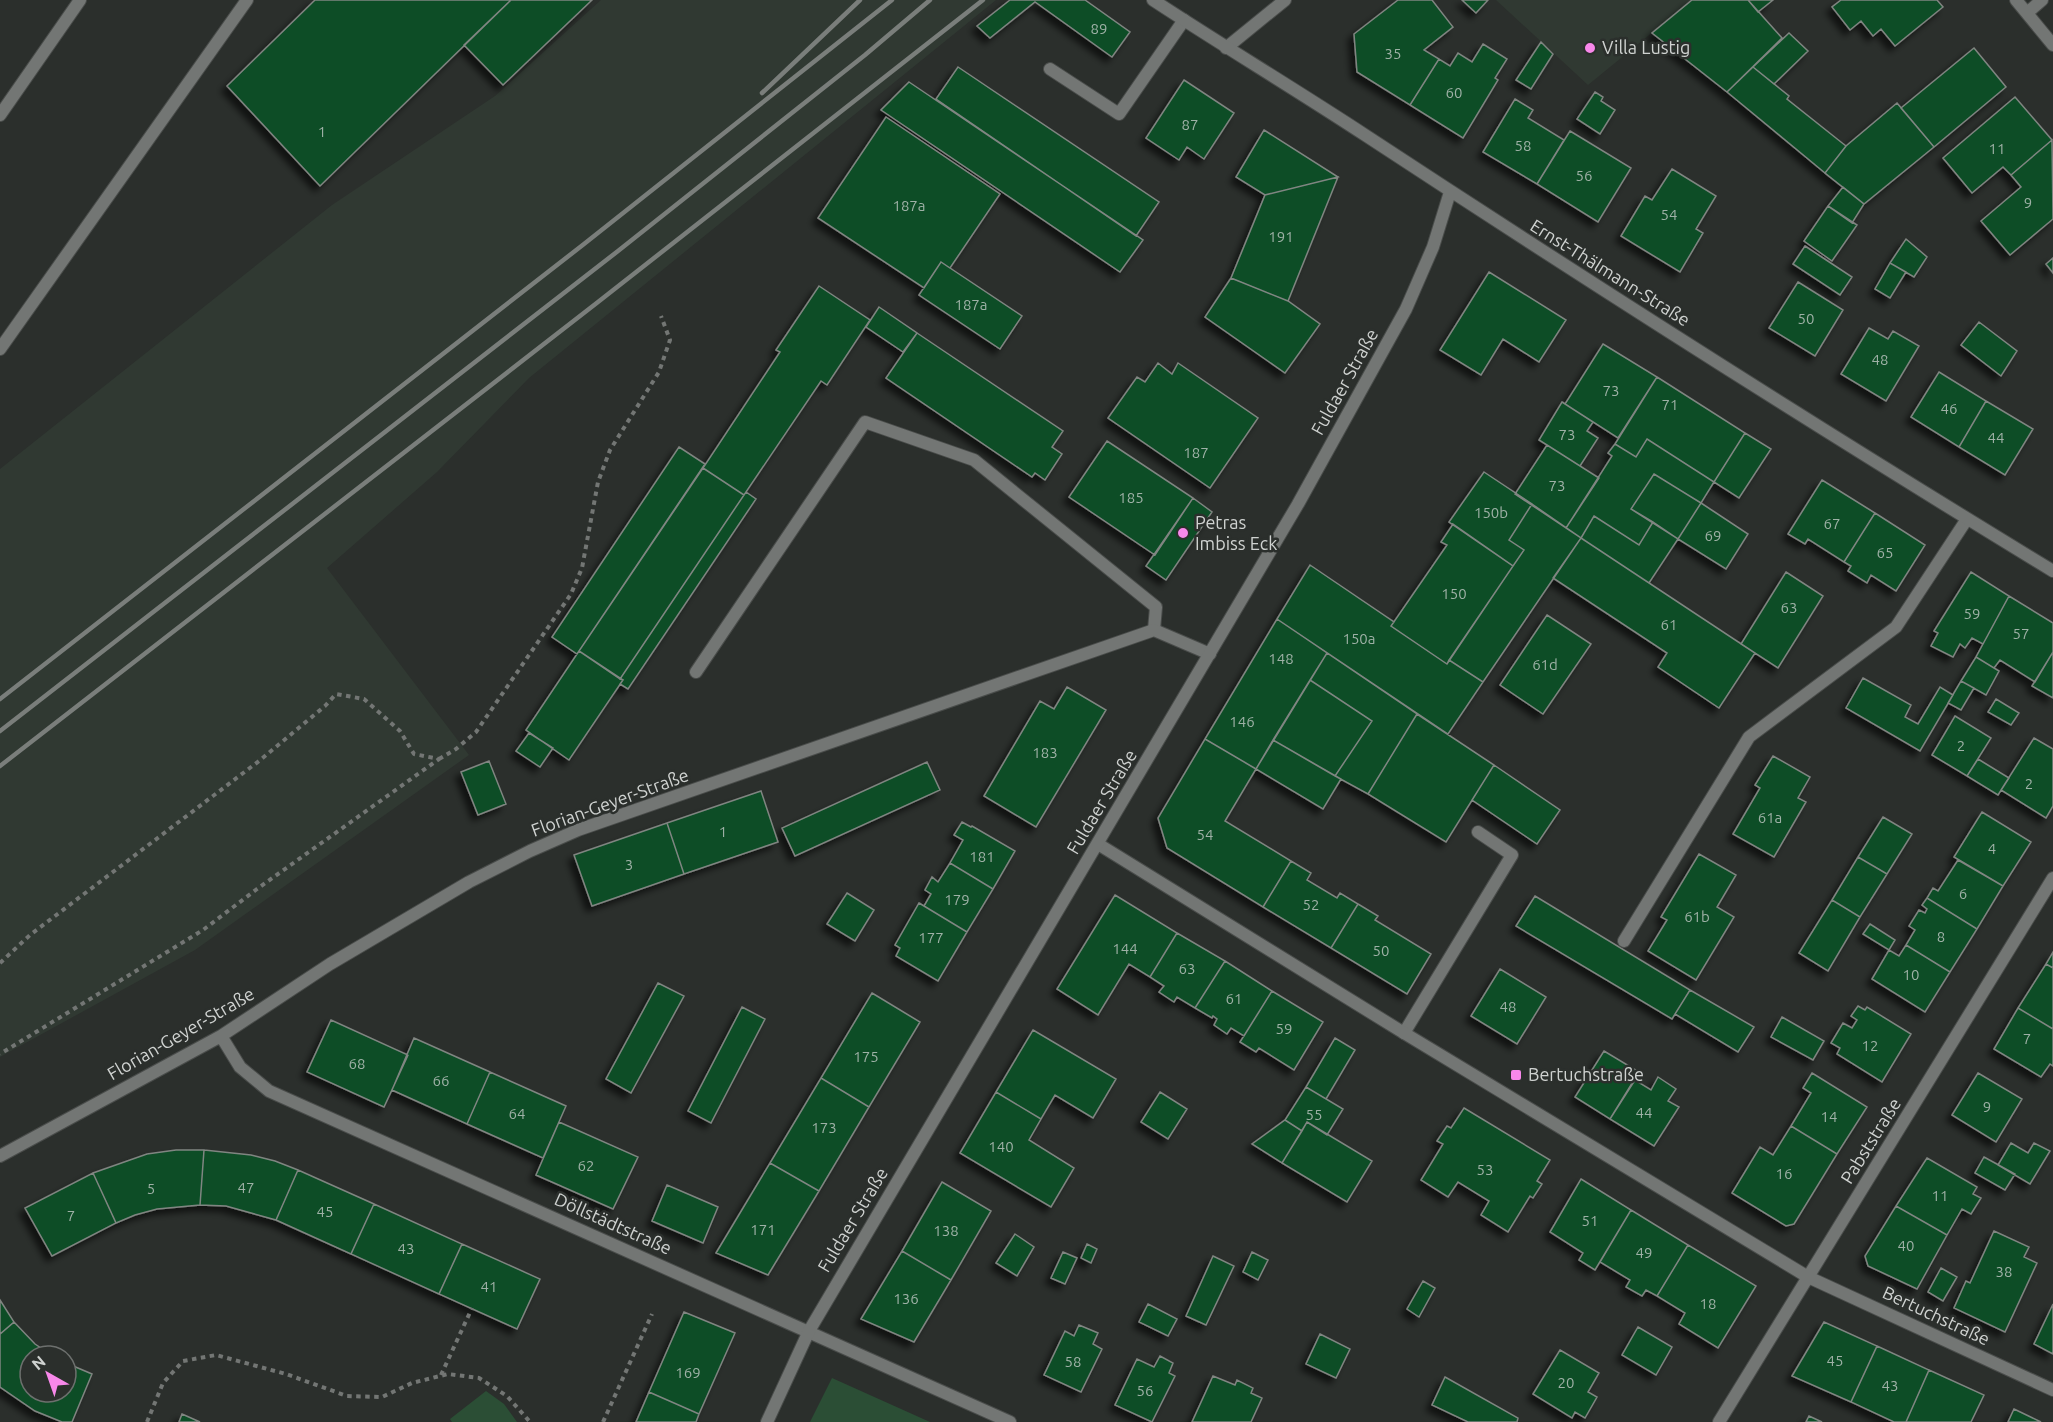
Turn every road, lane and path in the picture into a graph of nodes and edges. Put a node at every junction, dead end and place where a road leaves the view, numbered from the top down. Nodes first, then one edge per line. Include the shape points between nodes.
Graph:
1 (80, 0) edge
2 (247, 0) edge
3 (1153, 0) edge
4 (1285, 0) edge
5 (2016, 0) edge
6 (2042, 0) edge
7 (2027, 13) junction
8 (1184, 20) junction
9 (2053, 45) edge
10 (1226, 48) junction
11 (1050, 69) dead end
12 (0, 115) edge
13 (1450, 192) junction
14 (661, 316) dead end
15 (0, 349) edge
16 (1967, 519) junction
17 (2053, 571) edge
18 (1154, 630) junction
19 (1210, 654) junction
20 (696, 672) dead end
21 (439, 759) junction
22 (1478, 832) dead end
23 (1098, 844) junction
24 (2053, 879) edge
25 (1624, 941) dead end
26 (0, 963) edge
27 (1404, 1033) junction
28 (221, 1036) junction
29 (0, 1054) edge
30 (0, 1156) edge
31 (1808, 1277) junction
32 (472, 1308) dead end
33 (652, 1314) dead end
34 (808, 1331) junction
35 (441, 1376) junction
36 (2053, 1390) edge
37 (147, 1422) edge
38 (530, 1422) edge
39 (603, 1422) edge
40 (767, 1422) edge
41 (1010, 1422) edge
42 (1719, 1422) edge

1 - 12 street
2 - 15 street
3 - 8 street, Ernst-Thälmann-Straße
4 - 10 street
5 - 7 street
6 - 7 street
7 - 9 street
8 - 10 street, Ernst-Thälmann-Straße
8 - 11 street via 1119,114
10 - 13 street, Ernst-Thälmann-Straße
13 - 16 street, Ernst-Thälmann-Straße
13 - 19 street, Fuldaer Straße via 1433,247 1406,309
14 - 21 path via 670,340 659,372 610,450 598,482 582,568 571,594 476,732
16 - 17 street, Ernst-Thälmann-Straße
16 - 25 street via 1896,627 1749,736
18 - 19 street
18 - 20 street via 1156,607 974,460 865,422
18 - 28 street, Florian-Geyer-Straße via 578,830 469,882 330,964
19 - 23 street, Fuldaer Straße
21 - 26 path via 414,754 400,731 364,699 336,694 259,761 30,935
21 - 29 path via 203,930
22 - 27 street via 1512,855
23 - 27 street, Bertuchstraße
23 - 34 street, Fuldaer Straße
24 - 31 street, Pabststraße
27 - 31 street, Bertuchstraße
28 - 30 street, Florian-Geyer-Straße
28 - 34 street, Döllstädtstraße via 240,1067 269,1091
31 - 36 street, Bertuchstraße
31 - 42 street, Pabststraße
32 - 35 path
33 - 39 path
34 - 40 street, Fuldaer Straße
34 - 41 street, Döllstädtstraße
35 - 37 path via 412,1383 382,1397 347,1396 216,1355 183,1361 163,1383
35 - 38 path via 479,1378 507,1396

